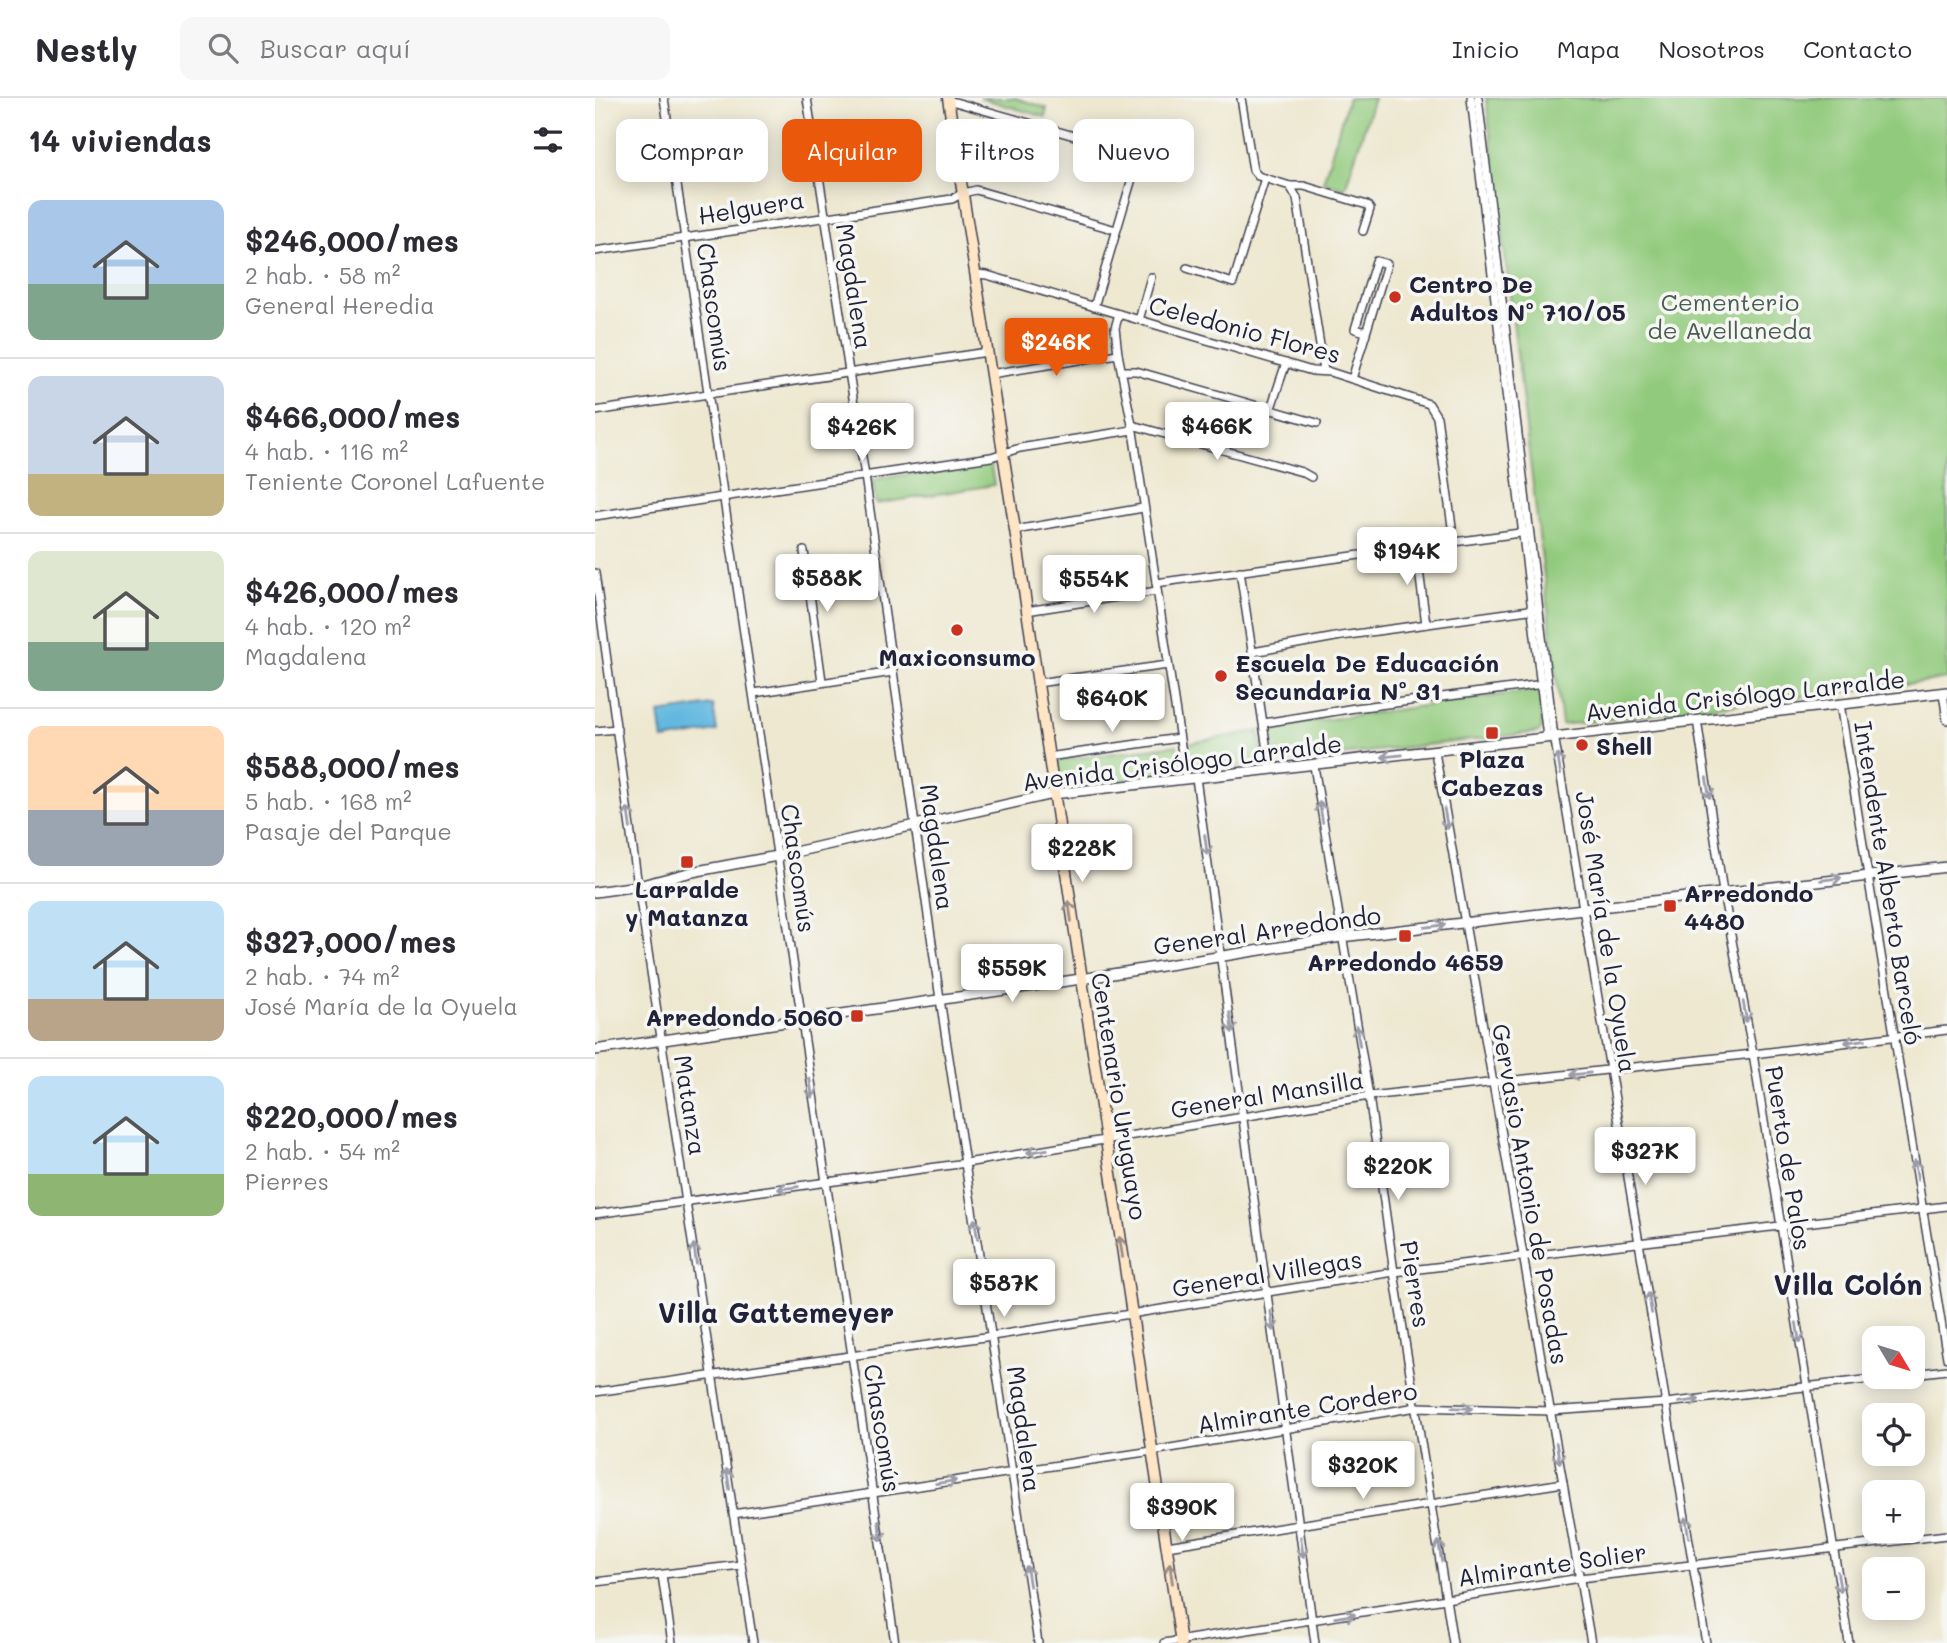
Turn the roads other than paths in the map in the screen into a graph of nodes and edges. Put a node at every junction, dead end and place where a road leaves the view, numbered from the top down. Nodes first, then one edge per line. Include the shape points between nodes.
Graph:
1 (664, 98) edge
2 (807, 98) edge
3 (1241, 98) edge
4 (1471, 98) edge
5 (1478, 98) edge
6 (948, 99) edge
7 (1265, 178) junction
8 (1290, 186) junction
9 (963, 193) junction
10 (824, 216) junction
11 (1116, 230) junction
12 (1363, 231) dead end
13 (686, 237) junction
14 (595, 251) edge
15 (1187, 268) dead end
16 (975, 274) junction
17 (1151, 277) dead end
18 (1094, 307) junction
19 (1119, 314) junction
20 (1139, 320) junction
21 (1366, 332) junction
22 (987, 352) junction
23 (1118, 355) junction
24 (1286, 363) junction
25 (1122, 371) junction
26 (1324, 371) junction
27 (849, 374) junction
28 (990, 374) junction
29 (1352, 379) junction
30 (708, 394) junction
31 (595, 411) edge
32 (1270, 411) junction
33 (1317, 423) dead end
34 (1132, 427) junction
35 (1002, 454) junction
36 (865, 476) junction
37 (1311, 477) dead end
38 (725, 497) junction
39 (1143, 508) junction
40 (595, 516) edge
41 (1015, 530) junction
42 (1526, 532) junction
43 (1454, 541) junction
44 (1416, 547) junction
45 (804, 551) dead end
46 (1240, 571) junction
47 (595, 573) edge
48 (1157, 587) junction
49 (1535, 609) junction
50 (1026, 611) junction
51 (1426, 624) junction
52 (1253, 652) junction
53 (1168, 664) junction
54 (893, 672) junction
55 (822, 681) junction
56 (1037, 682) junction
57 (1545, 684) junction
58 (1945, 692) edge
59 (754, 693) junction
60 (1840, 704) junction
61 (1697, 720) junction
62 (1947, 720) edge
63 (1264, 723) junction
64 (617, 729) junction
65 (595, 731) edge
66 (1551, 737) junction
67 (1179, 738) junction
68 (1434, 752) junction
69 (1048, 757) junction
70 (1314, 766) junction
71 (1270, 770) junction
72 (1191, 778) junction
73 (1053, 794) junction
74 (915, 825) junction
75 (777, 856) junction
76 (1947, 867) edge
77 (1868, 875) junction
78 (638, 886) junction
79 (595, 892) edge
80 (1723, 892) junction
81 (1583, 909) junction
82 (1464, 922) junction
83 (1341, 937) junction
84 (1221, 956) junction
85 (1081, 979) junction
86 (940, 999) junction
87 (801, 1021) junction
88 (1947, 1030) edge
89 (1894, 1036) junction
90 (662, 1042) junction
91 (595, 1050) edge
92 (1753, 1054) junction
93 (1610, 1070) junction
94 (1491, 1083) junction
95 (1369, 1097) junction
96 (1244, 1117) junction
97 (1105, 1140) junction
98 (966, 1163) junction
99 (825, 1182) junction
100 (687, 1203) junction
101 (1947, 1206) edge
102 (1922, 1209) junction
103 (595, 1214) edge
104 (1781, 1226) junction
105 (1640, 1242) junction
106 (1523, 1256) junction
107 (1394, 1272) junction
108 (1268, 1291) junction
109 (1132, 1314) junction
110 (992, 1336) junction
111 (852, 1356) junction
112 (1947, 1358) edge
113 (1947, 1370) edge
114 (1925, 1373) edge
115 (713, 1376) junction
116 (1862, 1380) edge
117 (1807, 1387) junction
118 (595, 1392) edge
119 (1666, 1403) junction
120 (1417, 1407) junction
121 (1551, 1411) junction
122 (1286, 1428) junction
123 (1152, 1451) junction
124 (1012, 1472) junction
125 (1563, 1483) junction
126 (874, 1493) junction
127 (1432, 1504) junction
128 (733, 1514) junction
129 (1299, 1524) junction
130 (1947, 1535) edge
131 (1167, 1546) junction
132 (1834, 1549) junction
133 (741, 1565) junction
134 (1693, 1565) junction
135 (662, 1575) junction
136 (1580, 1578) junction
137 (595, 1582) edge
138 (1447, 1599) junction
139 (1312, 1621) junction
140 (1181, 1642) edge
141 (672, 1643) edge
142 (754, 1643) edge
143 (895, 1643) edge
144 (1038, 1643) edge
145 (1164, 1643) edge
146 (1315, 1643) edge
147 (1453, 1643) edge
148 (1591, 1643) edge
149 (1706, 1643) edge
150 (1849, 1643) edge

1 - 13 street, Chascomús
2 - 10 street, Magdalena
3 - 7 street via 1251,166
4 - 42 street, José María de la Oyuela
5 - 42 street, José María de la Oyuela
6 - 9 main road, Centenario Uruguayo
6 - 11 street via 1135,156
7 - 8 street
7 - 15 street via 1233,283
8 - 12 street via 1367,205 1370,209
8 - 26 street via 1297,198
9 - 10 street, Helguera via 952,199
9 - 11 street, Helguera via 976,190
9 - 16 main road, Centenario Uruguayo
10 - 13 street, Helguera
10 - 27 street, Magdalena
11 - 18 street
13 - 14 street, Helguera
13 - 30 street, Chascomús
16 - 18 street, Celedonio Flores
16 - 22 main road, Centenario Uruguayo
17 - 20 street
18 - 19 street, Celedonio Flores
19 - 20 street, Celedonio Flores
19 - 23 street via 1115,328
20 - 24 street, Celedonio Flores
21 - 21 street via 1387,264 1376,261 1355,329
21 - 29 street
22 - 27 street
22 - 28 main road, Centenario Uruguayo
23 - 25 street
23 - 28 street
24 - 26 street, Celedonio Flores
24 - 32 street
25 - 32 street via 1136,371
25 - 34 street
26 - 29 street, Celedonio Flores
27 - 30 street
27 - 36 street, Magdalena
28 - 35 main road, Centenario Uruguayo
29 - 43 street, Celedonio Flores via 1434,408
30 - 31 street
30 - 38 street, Chascomús
32 - 33 street
34 - 35 street
34 - 37 street
34 - 39 street
35 - 36 street
35 - 41 main road, Centenario Uruguayo
36 - 38 street
36 - 54 street, Magdalena
38 - 40 street
38 - 59 street, Chascomús
39 - 41 street
39 - 48 street
41 - 50 main road, Centenario Uruguayo
42 - 43 street
42 - 49 street, José María de la Oyuela
43 - 44 street
44 - 46 street
44 - 51 street
45 - 55 street
46 - 48 street
46 - 52 street
47 - 64 street, Matanza
48 - 50 street
48 - 53 street
49 - 51 street
49 - 57 street, José María de la Oyuela
50 - 56 main road, Centenario Uruguayo
51 - 52 street
52 - 63 street
53 - 56 street
53 - 67 street
54 - 55 street
54 - 74 street, Magdalena
55 - 59 street
56 - 69 main road, Centenario Uruguayo
57 - 63 street
57 - 66 street, José María de la Oyuela
58 - 60 street, Avenida Crisólogo Larralde
58 - 62 street
59 - 75 street, Chascomús
60 - 61 street, Avenida Crisólogo Larralde
60 - 77 street, Intendente Alberto Barceló
61 - 66 street, Avenida Crisólogo Larralde
61 -> 80 street, Puerto de Palos
63 - 71 street
64 - 65 street
78 -> 64 street, Matanza
66 - 68 street, Avenida Crisólogo Larralde
81 -> 66 street, José María de la Oyuela
67 - 69 street
67 - 72 street
68 -> 70 street, Avenida Crisólogo Larralde
68 -> 82 street, Gervasio Antonio de Posadas
69 - 73 main road, Centenario Uruguayo
70 - 71 street, Avenida Crisólogo Larralde
83 -> 70 street, Pierres
71 - 72 street, Avenida Crisólogo Larralde
72 - 73 street, Avenida Crisólogo Larralde
72 -> 84 street
73 - 74 street, Avenida Crisólogo Larralde
85 -> 73 main road, Centenario Uruguayo
74 - 75 street, Avenida Crisólogo Larralde
74 - 86 street, Magdalena
75 - 78 street, Avenida Crisólogo Larralde
75 - 87 street, Chascomús
76 - 77 street, General Arredondo
80 -> 77 street, General Arredondo
77 - 89 street, Intendente Alberto Barceló
78 - 79 street, Avenida Crisólogo Larralde
78 - 90 street, Matanza
80 - 81 street, General Arredondo
80 -> 92 street, Puerto de Palos
81 - 82 street, General Arredondo
81 - 93 street, José María de la Oyuela
83 -> 82 street, General Arredondo
82 - 94 street, Gervasio Antonio de Posadas
83 - 84 street, General Arredondo
95 -> 83 street, Pierres
84 - 85 street, General Arredondo
84 -> 96 street
85 - 86 street, General Arredondo
85 - 97 main road, Centenario Uruguayo
86 - 87 street, General Arredondo
86 - 98 street, Magdalena
87 - 90 street, General Arredondo
87 -> 99 street, Chascomús
88 - 89 street, General Mansilla
89 -> 92 street, General Mansilla
102 -> 89 street, Intendente Alberto Barceló
90 - 91 street, General Arredondo
90 - 100 street, Matanza
92 - 93 street, General Mansilla
92 - 104 street, Puerto de Palos
93 -> 94 street, General Mansilla
93 - 105 street, José María de la Oyuela
94 - 95 street, General Mansilla
94 - 106 street, Gervasio Antonio de Posadas
95 - 96 street, General Mansilla
95 - 107 street, Pierres
96 - 97 street, General Mansilla
96 - 108 street
97 -> 98 street, General Mansilla
109 -> 97 main road, Centenario Uruguayo
98 - 99 street, General Mansilla
110 -> 98 street, Magdalena
99 -> 100 street, General Mansilla
99 - 111 street, Chascomús
100 - 103 street, General Mansilla
115 -> 100 street, Matanza
101 - 102 street, General Villegas
102 - 104 street, General Villegas
102 - 112 street, Intendente Alberto Barceló
104 - 105 street, General Villegas
104 -> 117 street, Puerto de Palos
105 - 106 street, General Villegas
119 -> 105 street, José María de la Oyuela
106 - 107 street, General Villegas
106 - 121 street, Gervasio Antonio de Posadas
107 - 108 street, General Villegas
107 - 120 street, Pierres
108 - 109 street, General Villegas
108 -> 122 street
109 - 110 street, General Villegas
109 - 123 main road, Centenario Uruguayo
110 - 111 street, General Villegas
110 - 124 street, Magdalena
111 - 115 street, General Villegas
111 - 126 street, Chascomús
113 - 114 street
115 - 118 street, General Villegas
128 -> 115 street, Matanza
116 - 117 street, Almirante Cordero
119 -> 117 street, Almirante Cordero
117 - 132 street, Puerto de Palos
119 - 121 street, Almirante Cordero
134 -> 119 street, José María de la Oyuela
120 -> 121 street, Almirante Cordero
120 - 122 street, Almirante Cordero
120 - 127 street, Pierres
121 -> 125 street, Gervasio Antonio de Posadas
122 - 123 street, Almirante Cordero
122 - 129 street
123 - 124 street, Almirante Cordero
123 - 131 main road, Centenario Uruguayo
126 -> 124 street, Almirante Cordero
144 -> 124 street, Magdalena
125 - 127 street
125 - 136 street, Gervasio Antonio de Posadas
126 - 128 street, Almirante Cordero
126 -> 143 street, Chascomús
127 - 129 street
138 -> 127 street, Pierres
128 - 133 street, Matanza
129 - 131 street
129 -> 139 street
130 - 132 street, Almirante Solier
140 -> 131 main road, Centenario Uruguayo
132 - 134 street, Almirante Solier
132 -> 150 street, Puerto de Palos
133 - 135 street
133 - 142 street, Matanza
134 - 136 street, Almirante Solier
134 - 149 street, José María de la Oyuela
135 - 137 street
135 - 141 street
136 - 138 street, Almirante Solier
136 - 148 street, Gervasio Antonio de Posadas
139 -> 138 street, Almirante Solier
138 - 147 street, Pierres
139 - 140 street, Almirante Solier
139 - 146 street
140 - 145 street, Almirante Solier

